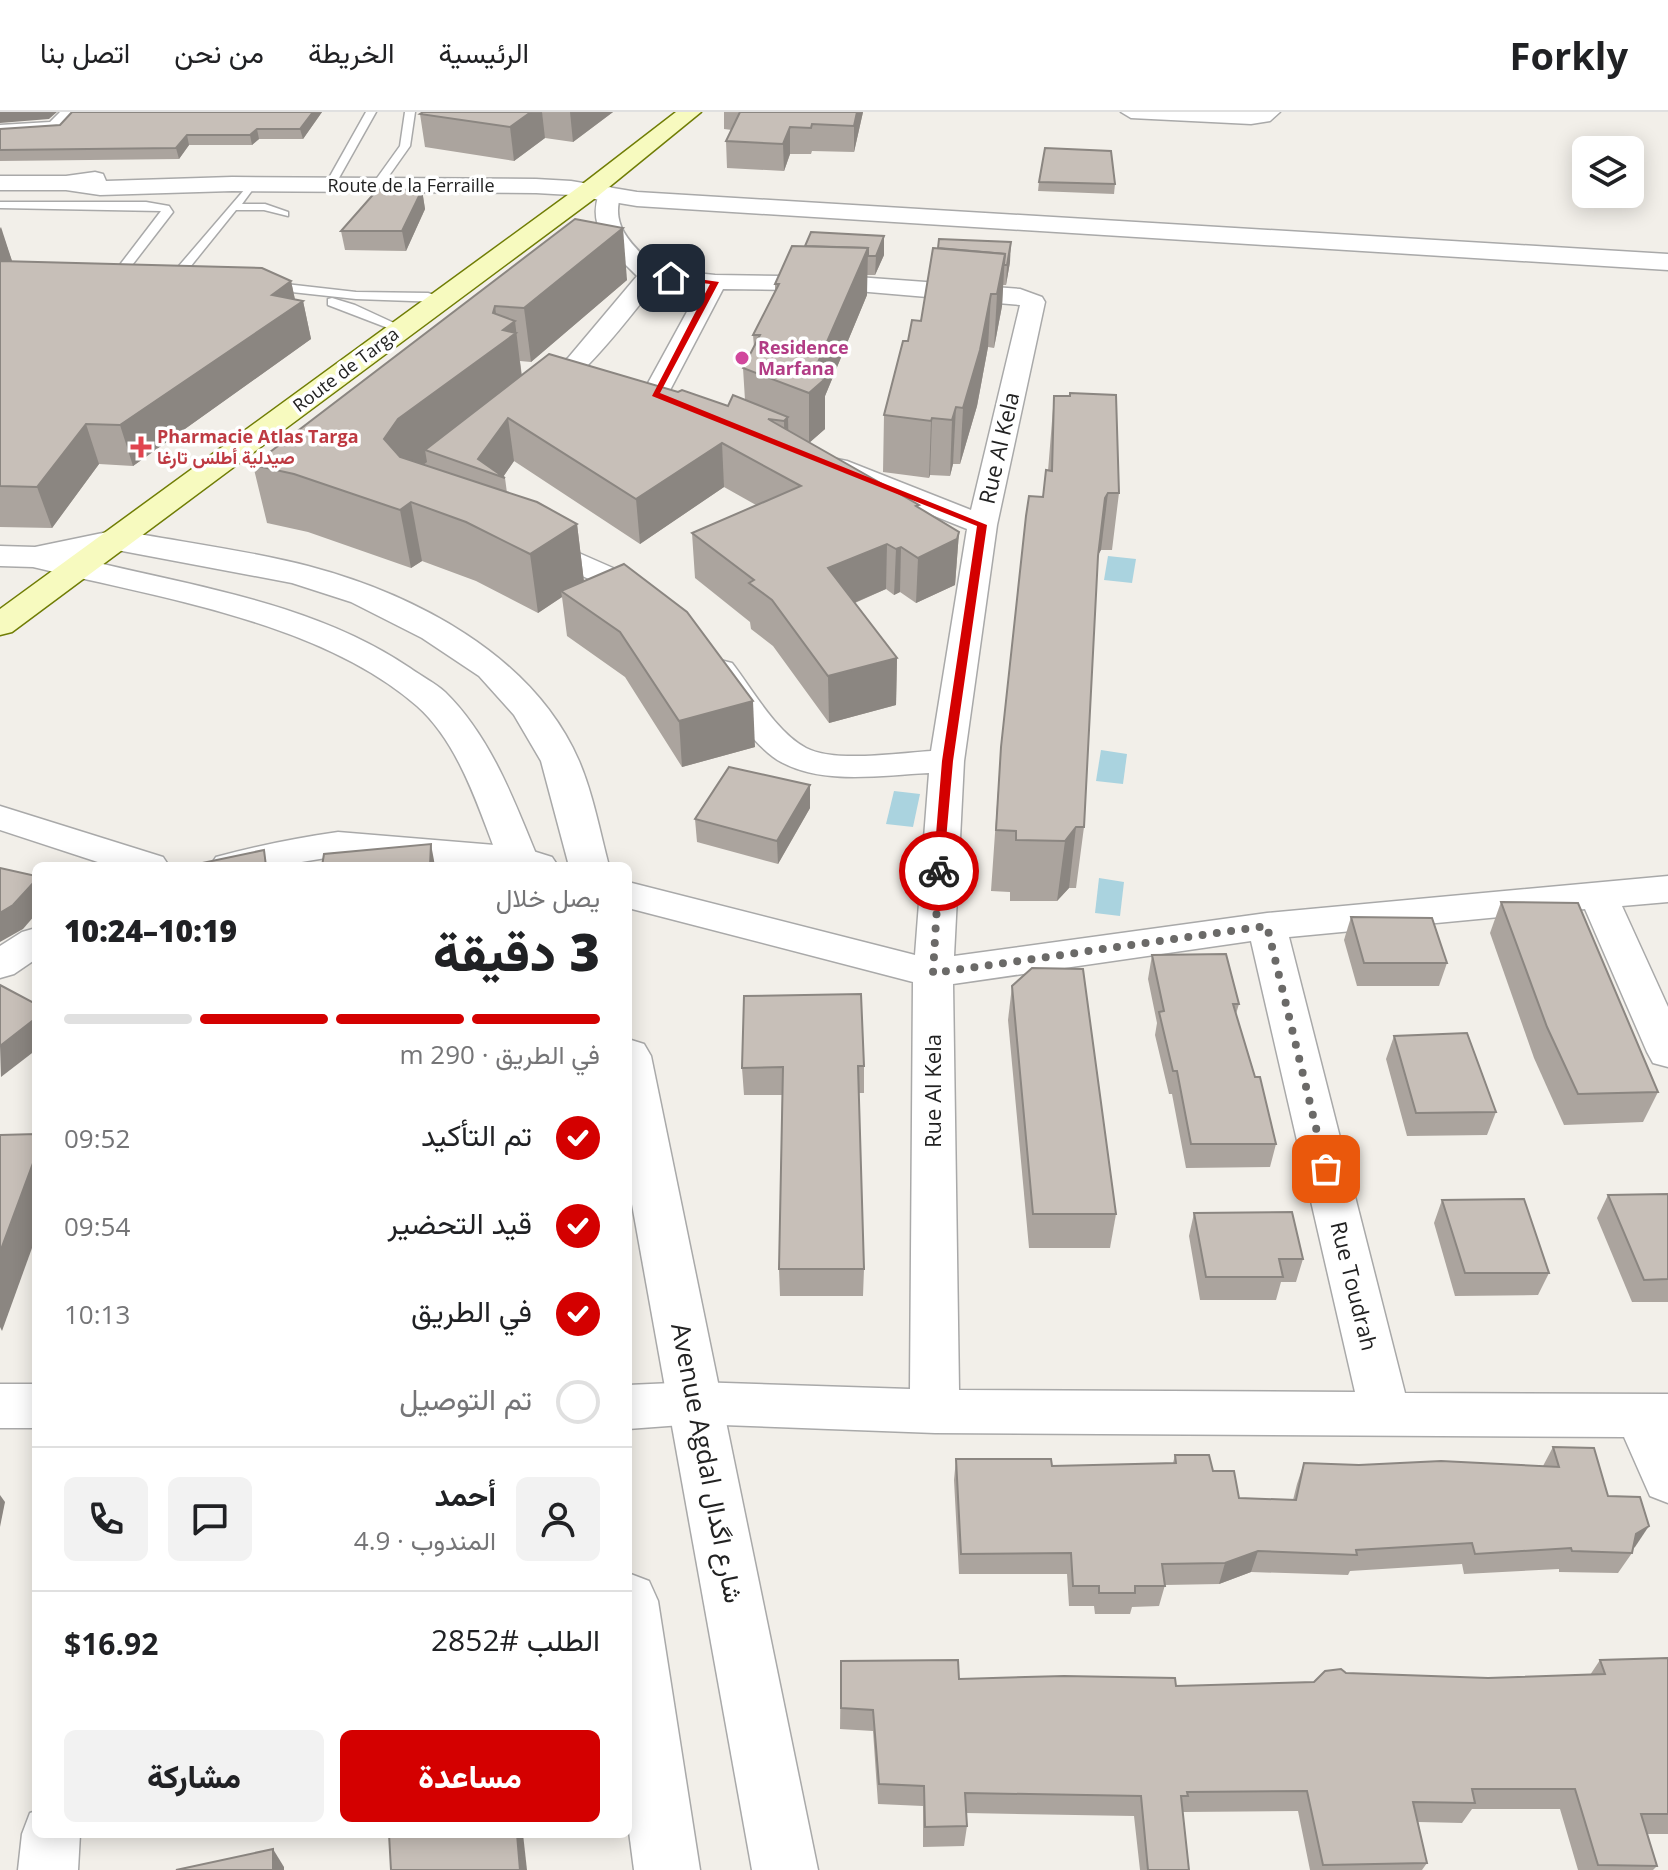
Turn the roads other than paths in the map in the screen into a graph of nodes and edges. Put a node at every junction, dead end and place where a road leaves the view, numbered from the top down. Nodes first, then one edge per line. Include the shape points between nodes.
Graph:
1 (71, 112) edge
2 (371, 112) edge
3 (410, 112) edge
4 (690, 112) edge
5 (1131, 112) edge
6 (1270, 112) edge
7 (0, 131) edge
8 (0, 183) edge
9 (330, 185) junction
10 (377, 185) junction
11 (239, 190) junction
12 (600, 192) junction
13 (0, 205) edge
14 (284, 214) dead end
15 (217, 224) junction
16 (1668, 262) edge
17 (650, 276) junction
18 (715, 282) junction
19 (127, 283) edge
20 (156, 284) edge
21 (262, 286) edge
22 (301, 292) junction
23 (346, 294) junction
24 (440, 298) junction
25 (335, 303) junction
26 (401, 329) junction
27 (577, 363) junction
28 (603, 373) edge
29 (629, 383) edge
30 (655, 394) junction
31 (685, 406) edge
32 (517, 409) edge
33 (818, 459) edge
34 (982, 525) junction
35 (500, 531) edge
36 (117, 540) junction
37 (0, 556) edge
38 (35, 557) junction
39 (75, 570) junction
40 (671, 619) edge
41 (0, 625) edge
42 (703, 648) edge
43 (947, 761) junction
44 (0, 818) edge
45 (138, 862) edge
46 (245, 862) edge
47 (507, 862) edge
48 (525, 862) edge
49 (588, 862) edge
50 (1668, 889) edge
51 (1598, 895) junction
52 (632, 896) edge
53 (1267, 926) junction
54 (32, 944) edge
55 (0, 964) edge
56 (933, 973) junction
57 (1668, 1052) edge
58 (632, 1077) edge
59 (695, 1403) junction
60 (0, 1406) edge
61 (32, 1406) edge
62 (632, 1407) edge
63 (935, 1411) junction
64 (1385, 1413) junction
65 (1654, 1416) edge
66 (1668, 1480) edge
67 (632, 1629) edge
68 (51, 1838) edge
69 (48, 1870) edge
70 (667, 1870) edge
71 (785, 1870) edge

1 - 7 street via 56,128
2 - 9 lane
3 - 10 lane via 405,146
4 - 12 main road, Route de Targa
5 - 6 street via 1251,118
8 - 11 street, Route de la Ferraille
9 - 10 street, Route de la Ferraille
9 - 11 street, Route de la Ferraille
10 - 12 street, Route de la Ferraille
11 - 14 lane
11 - 15 lane
11 - 15 lane via 215,216
12 - 16 street, Route de la Ferraille via 637,199
12 - 17 street via 606,225
12 - 24 main road, Route de Targa
13 - 19 lane via 157,206 167,212 106,283
15 - 20 lane via 177,284
17 - 18 street, Rue Al Kela
17 - 27 street
18 - 30 street
18 - 34 street, Rue Al Kela via 857,284 1031,300
21 - 22 lane
22 - 23 lane
22 - 25 lane
23 - 24 lane
23 - 25 lane
24 - 26 main road, Route de Targa
25 - 26 lane
26 - 36 main road, Route de Targa
27 - 28 street
27 - 32 street
29 - 30 street
30 - 31 street
33 - 34 street
34 - 43 street, Rue Al Kela
35 - 40 street via 602,574
36 - 38 street
36 - 39 main road, Route de Targa
36 - 49 street via 299,574 363,595 492,668 530,710 560,761
37 - 38 street
38 - 39 street
39 - 41 main road, Route de Targa
39 - 48 street via 251,611 321,633 380,664 431,699 465,742
42 - 43 street via 778,742 803,760
43 - 56 street, Rue Al Kela
44 - 45 street
46 - 47 street via 338,844
50 - 51 street
51 - 53 street
51 - 57 street
52 - 56 street
53 - 56 street
53 - 64 street, Rue Toudrah
54 - 55 street
56 - 63 street, Rue Al Kela
58 - 59 street, Avenue Agdal شارع اگدال
59 - 62 street
59 - 63 street
59 - 71 street, Avenue Agdal شارع اگدال
60 - 61 street
63 - 64 street
64 - 65 street
65 - 66 street
67 - 70 street
68 - 69 street

